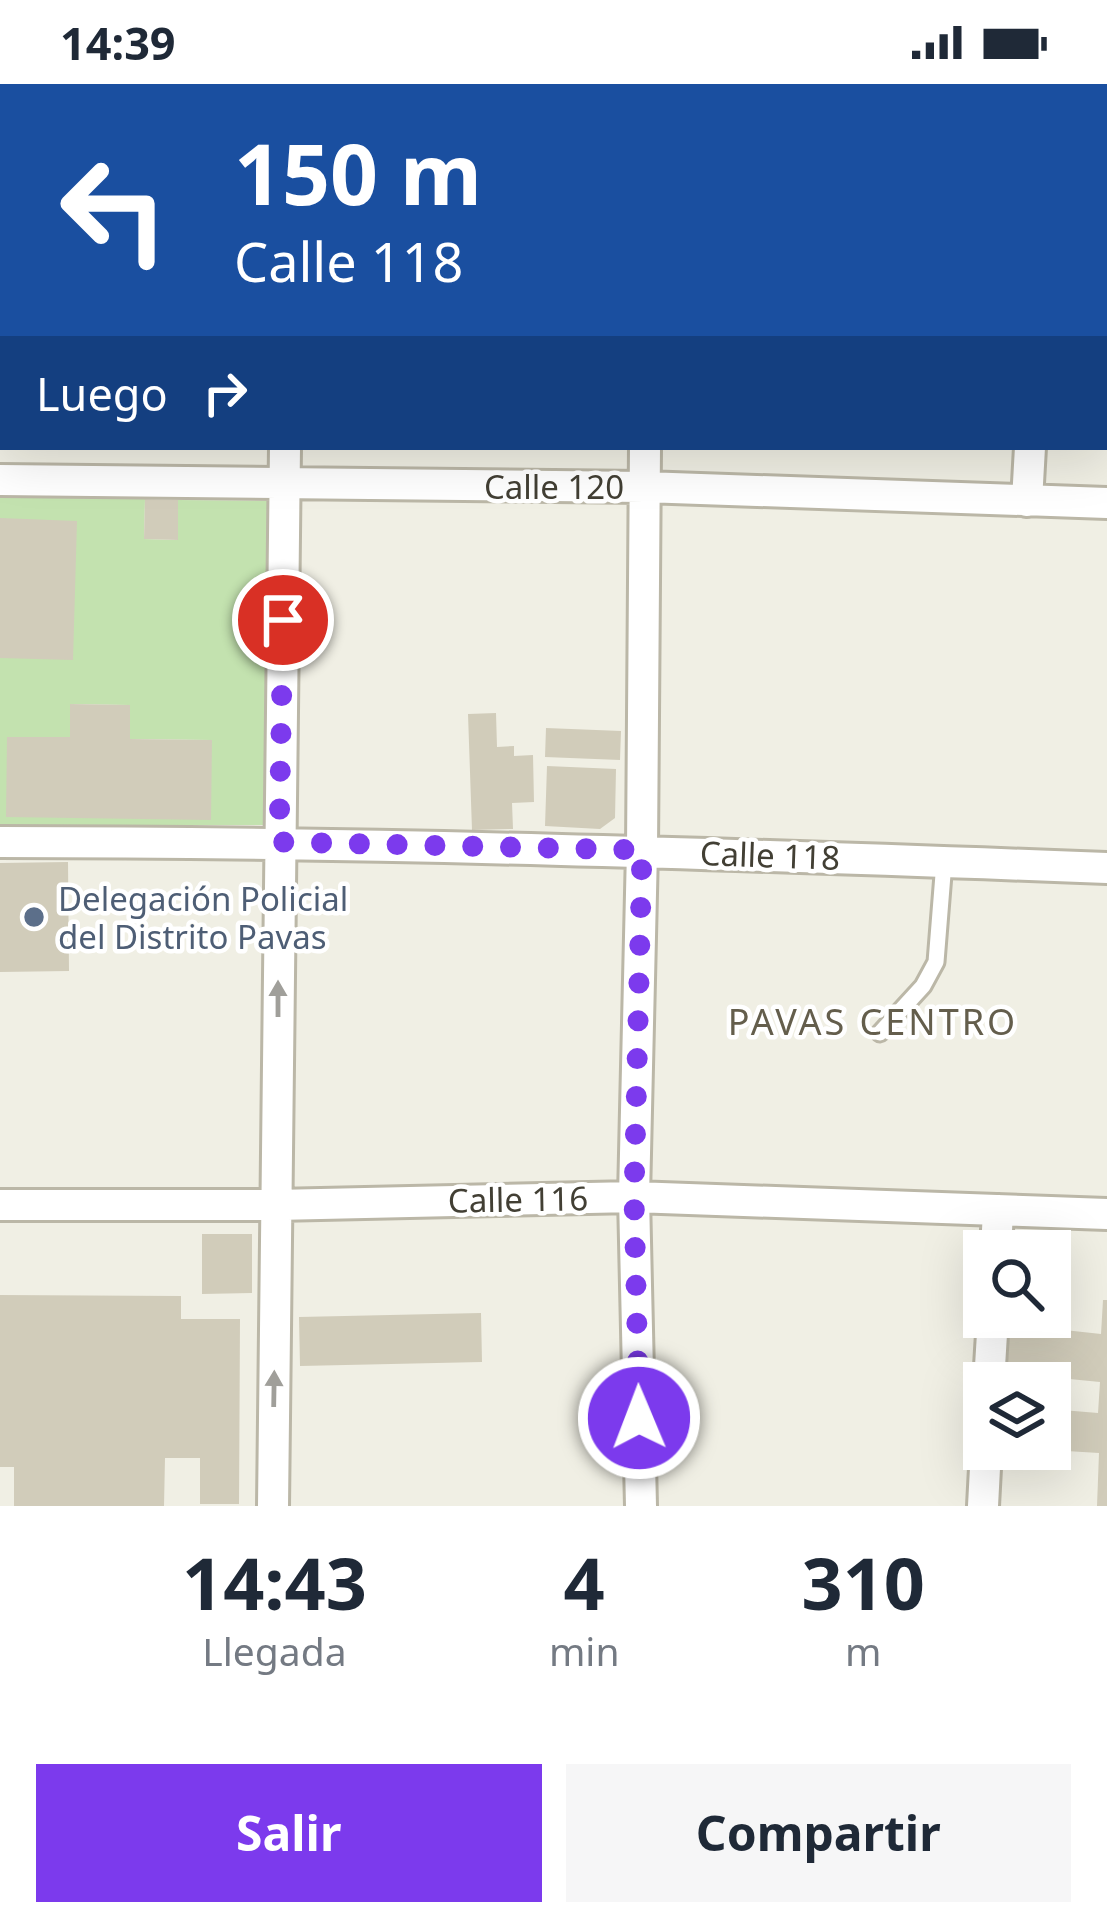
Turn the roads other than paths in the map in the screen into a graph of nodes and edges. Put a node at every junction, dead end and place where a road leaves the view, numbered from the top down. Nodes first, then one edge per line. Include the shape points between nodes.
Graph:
1 (285, 450) edge
2 (645, 450) edge
3 (1030, 450) edge
4 (0, 480) edge
5 (285, 484) junction
6 (644, 487) junction
7 (1027, 501) junction
8 (1107, 503) edge
9 (0, 842) edge
10 (279, 842) junction
11 (642, 850) junction
12 (944, 862) junction
13 (1107, 868) edge
14 (880, 1034) dead end
15 (634, 1197) junction
16 (0, 1204) edge
17 (276, 1205) junction
18 (998, 1210) junction
19 (1107, 1214) edge
20 (997, 1230) edge
21 (985, 1470) edge
22 (273, 1506) edge
23 (641, 1506) edge
24 (983, 1506) edge

1 - 5 street
2 - 6 street
3 - 7 street
4 - 5 street, Calle 120
5 - 6 street, Calle 120
5 - 10 street
6 - 7 street, Calle 120
6 - 11 street
7 - 8 street, Calle 120
9 - 10 street, Calle 118
10 - 11 street, Calle 118
17 -> 10 street
11 - 12 street, Calle 118
11 - 15 street
12 - 13 street, Calle 118
12 - 14 lane via 935,962
15 - 17 street, Calle 116
15 - 18 street, Calle 116
15 - 23 street
16 - 17 street, Calle 116
22 -> 17 street
18 - 19 street, Calle 116
18 - 20 street
21 - 24 street

